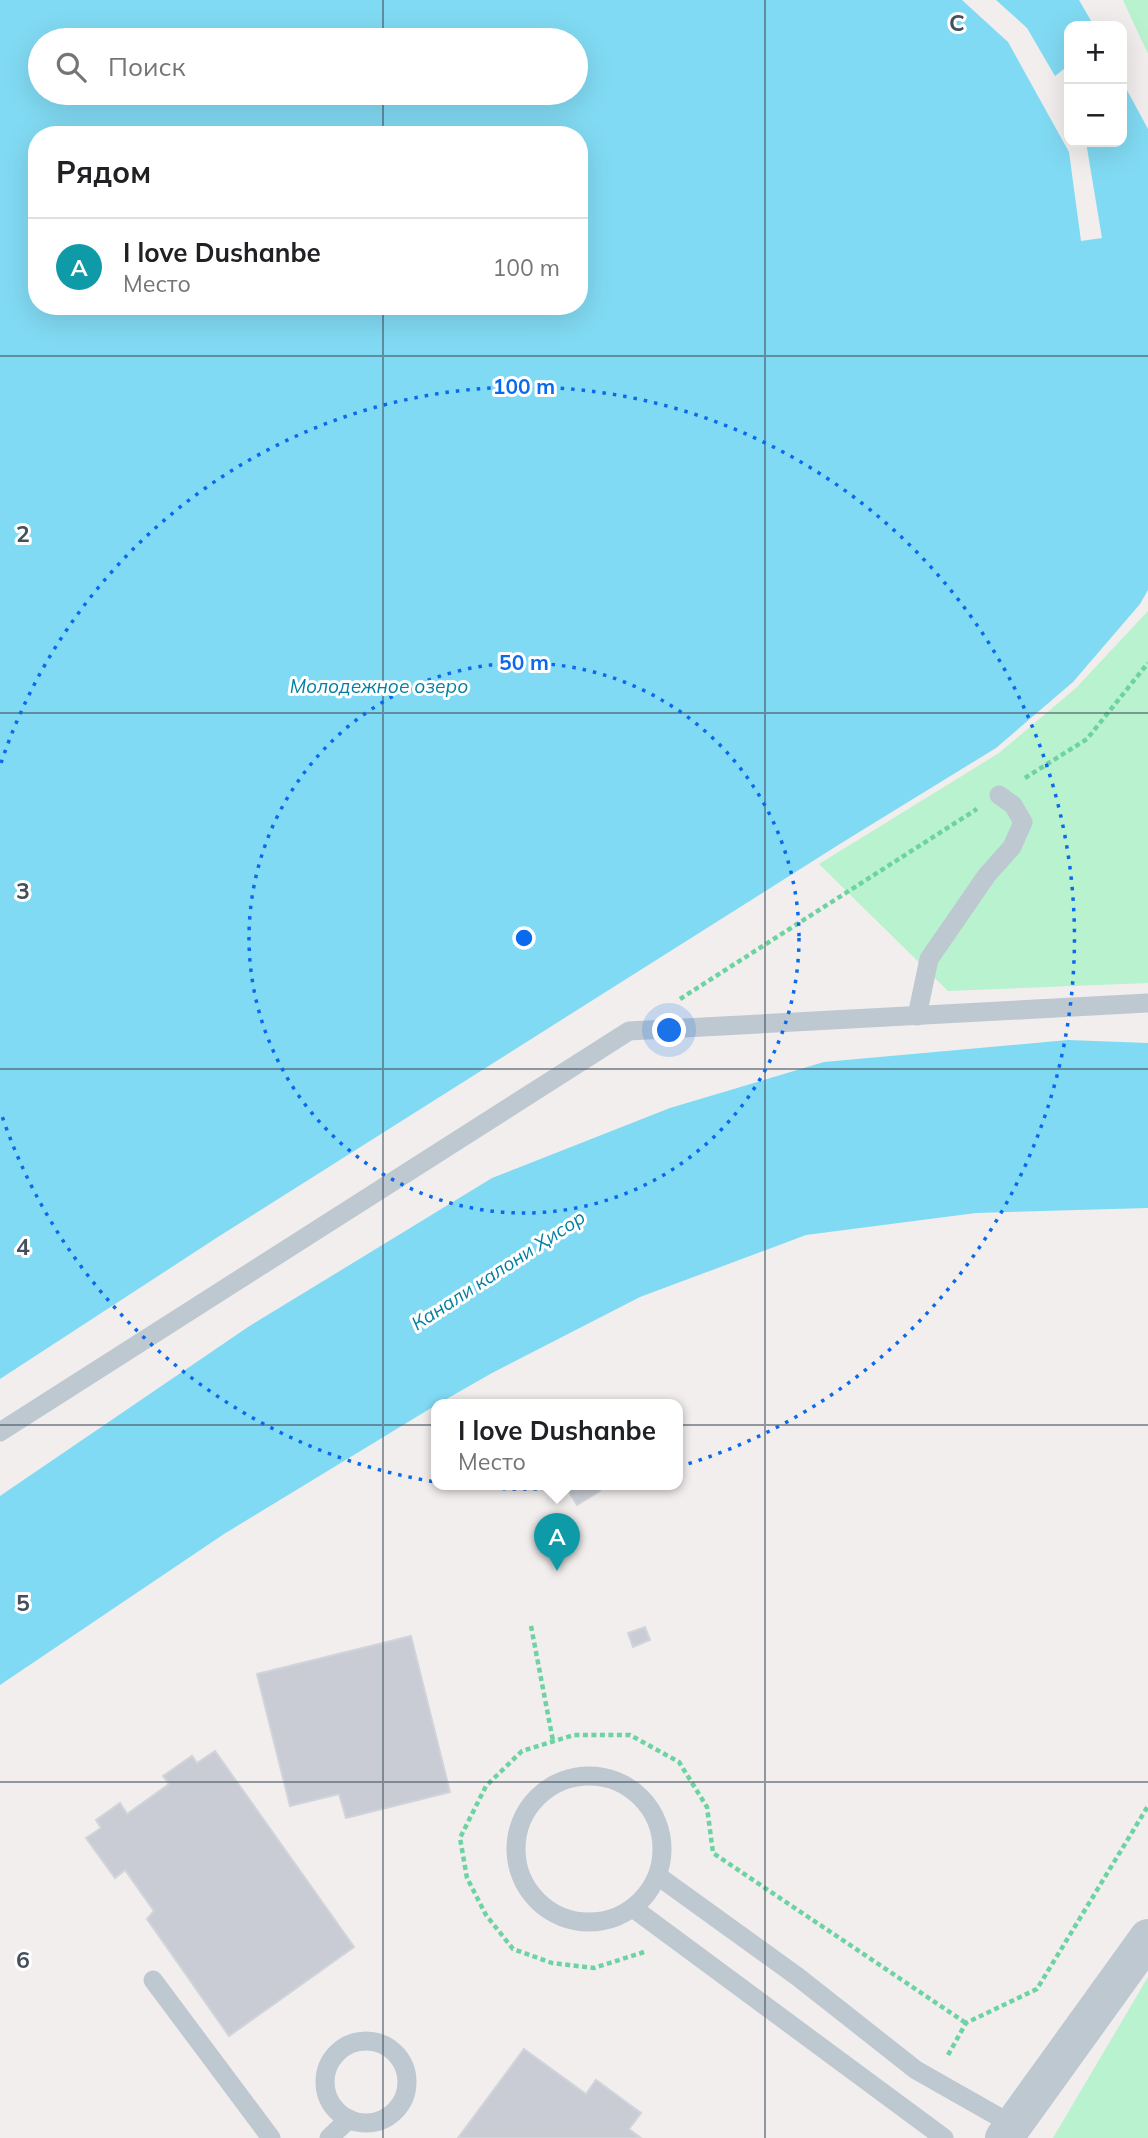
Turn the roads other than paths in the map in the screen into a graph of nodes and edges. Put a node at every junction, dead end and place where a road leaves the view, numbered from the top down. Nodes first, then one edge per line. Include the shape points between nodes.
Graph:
1 (999, 795) road end
2 (1148, 1003) edge
3 (917, 1016) junction
4 (0, 1432) edge
5 (658, 1876) junction
6 (633, 1908) junction
7 (1148, 1938) edge
8 (153, 1980) dead end
9 (349, 2119) junction
10 (1007, 2135) edge
11 (271, 2138) edge
12 (329, 2138) edge
13 (943, 2138) edge

1 - 3 lane via 1013,805 1023,822 1012,848 987,875 929,959
2 - 3 lane
3 - 4 lane via 629,1031
5 - 6 lane
5 - 6 lane via 663,1852 660,1828 633,1790 612,1779 589,1776 565,1780 528,1807 518,1829 515,1852 520,1877 533,1898 553,1914 576,1922 601,1922
5 - 10 lane
6 - 13 lane
7 - 10 street
8 - 11 lane
9 - 9 lane via 365,2123 392,2114 407,2090 405,2069 394,2051 382,2043 353,2043 331,2061 326,2073 330,2102
9 - 12 lane

